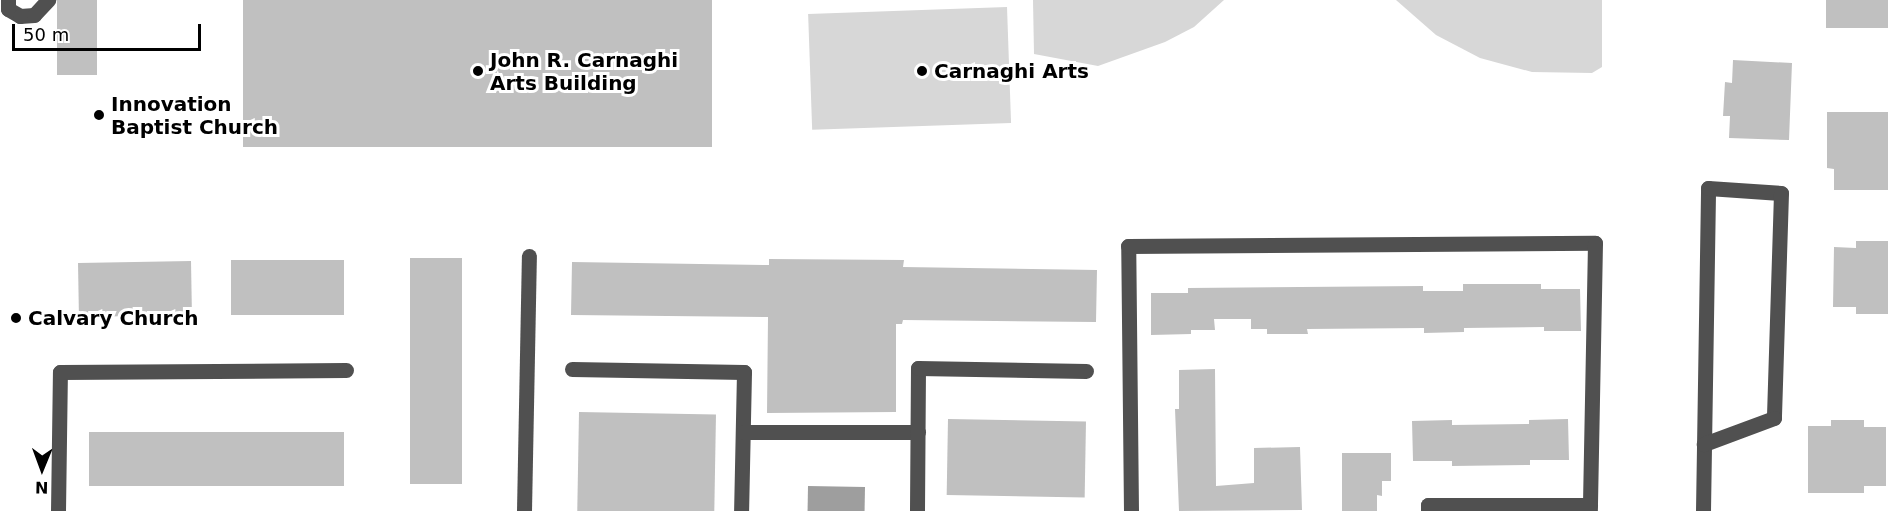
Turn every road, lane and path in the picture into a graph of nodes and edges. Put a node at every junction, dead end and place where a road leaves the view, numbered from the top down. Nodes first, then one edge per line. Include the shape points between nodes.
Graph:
1 (8, 0) edge
2 (48, 0) edge
3 (529, 256) dead end
4 (572, 369) dead end
5 (346, 370) dead end
6 (1086, 371) dead end
7 (743, 432) junction
8 (918, 432) junction
9 (1704, 444) junction
10 (1590, 508) edge
11 (58, 511) edge
12 (524, 511) edge
13 (741, 511) edge
14 (916, 511) edge
15 (1131, 511) edge
16 (1428, 511) edge
17 (1703, 511) edge

1 - 2 lane via 9,9 20,16 34,15
3 - 12 lane
4 - 7 lane via 744,372
5 - 11 lane via 60,372
6 - 8 lane via 918,368
7 - 8 lane
7 - 13 lane
8 - 14 lane
9 - 9 lane via 1774,418 1781,193 1708,188
9 - 17 lane
10 - 15 lane via 1595,243 1128,246
10 - 16 lane via 1428,505

